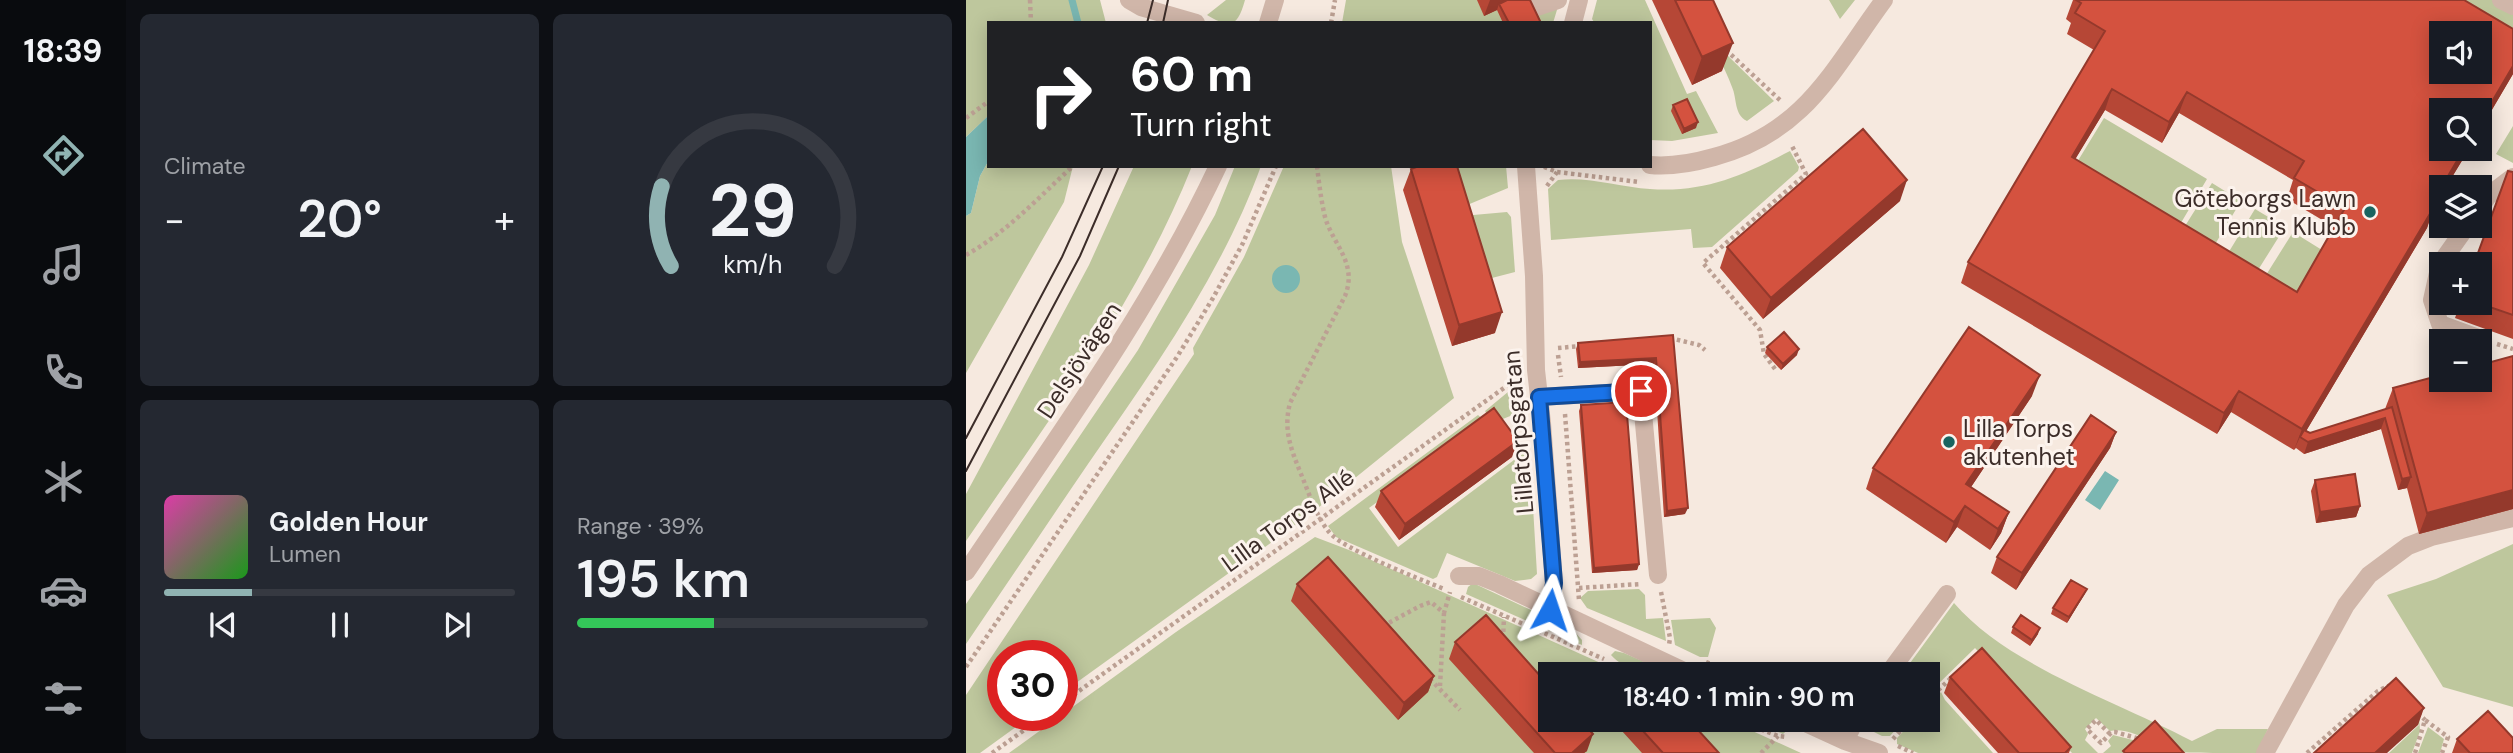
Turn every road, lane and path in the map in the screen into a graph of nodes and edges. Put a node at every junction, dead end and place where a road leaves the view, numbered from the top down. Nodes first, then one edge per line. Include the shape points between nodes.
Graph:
1 (1030, 0) edge
2 (1129, 0) edge
3 (1275, 0) edge
4 (1335, 0) edge
5 (1558, 0) edge
6 (1579, 0) edge
7 (1884, 0) edge
8 (2501, 0) edge
9 (2513, 6) edge
10 (1537, 7) edge
11 (1031, 21) edge
12 (1189, 21) edge
13 (1269, 21) edge
14 (1331, 21) edge
15 (1574, 21) edge
16 (1722, 41) edge
17 (1791, 97) dead end
18 (987, 102) edge
19 (1784, 104) junction
20 (1775, 111) dead end
21 (966, 118) edge
22 (1791, 144) dead end
23 (1652, 165) edge
24 (1071, 168) edge
25 (1217, 168) edge
26 (1275, 168) edge
27 (1317, 168) edge
28 (1526, 168) edge
29 (1548, 168) edge
30 (2513, 177) edge
31 (1545, 189) dead end
32 (2492, 193) edge
33 (2458, 238) edge
34 (967, 254) edge
35 (2454, 329) edge
36 (1660, 339) edge
37 (1583, 346) edge
38 (1705, 350) dead end
39 (1776, 369) dead end
40 (1536, 370) junction
41 (1539, 397) junction
42 (1563, 397) junction
43 (1320, 517) junction
44 (2513, 518) edge
45 (966, 572) edge
46 (1658, 579) junction
47 (1455, 584) junction
48 (1578, 588) junction
49 (1947, 594) dead end
50 (1582, 606) dead end
51 (1550, 610) junction
52 (1444, 613) junction
53 (1504, 617) junction
54 (1380, 631) edge
55 (1657, 641) dead end
56 (1502, 645) edge
57 (1669, 646) junction
58 (1681, 651) dead end
59 (1610, 661) dead end
60 (1664, 662) edge
61 (1897, 662) edge
62 (966, 667) edge
63 (1954, 676) edge
64 (1429, 678) edge
65 (1439, 687) junction
66 (2396, 688) edge
67 (1940, 689) edge
68 (1078, 691) edge
69 (2410, 704) edge
70 (1460, 710) dead end
71 (2425, 720) junction
72 (1023, 731) edge
73 (1768, 732) edge
74 (1825, 732) edge
75 (1850, 732) edge
76 (1899, 732) edge
77 (2110, 734) junction
78 (1845, 741) junction
79 (2137, 747) edge
80 (1885, 748) edge
81 (992, 753) edge
82 (1761, 753) edge
83 (2265, 753) edge
84 (2307, 753) edge
85 (2415, 753) edge
86 (2442, 753) edge

1 - 11 path
2 - 12 street
3 - 13 street
4 - 14 path
5 - 10 street
6 - 15 street
7 - 23 street via 1816,96 1786,123 1740,150 1692,163
8 - 9 street
16 - 19 path
17 - 19 path
18 - 21 path
19 - 20 path
22 - 39 path via 1806,174 1703,263 1760,330 1764,354
24 - 34 path via 1017,219
25 - 45 street, Delsjövägen via 1128,331
26 - 62 path via 1243,243 1206,310
27 - 43 path via 1325,216 1343,253 1349,284 1290,403 1286,425 1289,444
28 - 40 street, Lillatorpsgatan
29 - 31 path via 1557,172
30 - 32 street
33 - 35 street via 2440,264 2432,300 2440,324
36 - 38 path via 1672,338
37 - 42 path via 1558,347
40 - 41 street, Lillatorpsgatan
40 - 43 path, Lilla Torps Allé
41 - 42 street
41 - 51 street, Lillatorpsgatan via 1554,583
42 - 46 street via 1641,391
42 - 48 path
43 - 47 path via 1335,539 1353,549
43 - 68 path, Lilla Torps Allé
44 - 83 street via 2408,546 2369,575 2346,605
46 - 48 path
46 - 57 path
47 - 51 street via 1479,576
47 - 52 path
47 - 53 path
48 - 50 path
49 - 61 street
51 - 60 street
52 - 54 path via 1431,602 1384,624
52 - 65 path
53 - 56 path
53 - 59 path
55 - 57 path
57 - 58 path
63 - 67 path
64 - 65 path
65 - 70 path
66 - 84 path via 2378,691
69 - 71 path
71 - 85 path
71 - 86 path via 2448,737
72 - 81 path
73 - 82 path via 1780,737
74 - 78 street
75 - 78 street
76 - 80 path
77 - 77 path via 2096,720 2087,729 2101,743
77 - 79 path via 2144,740
78 - 80 street

